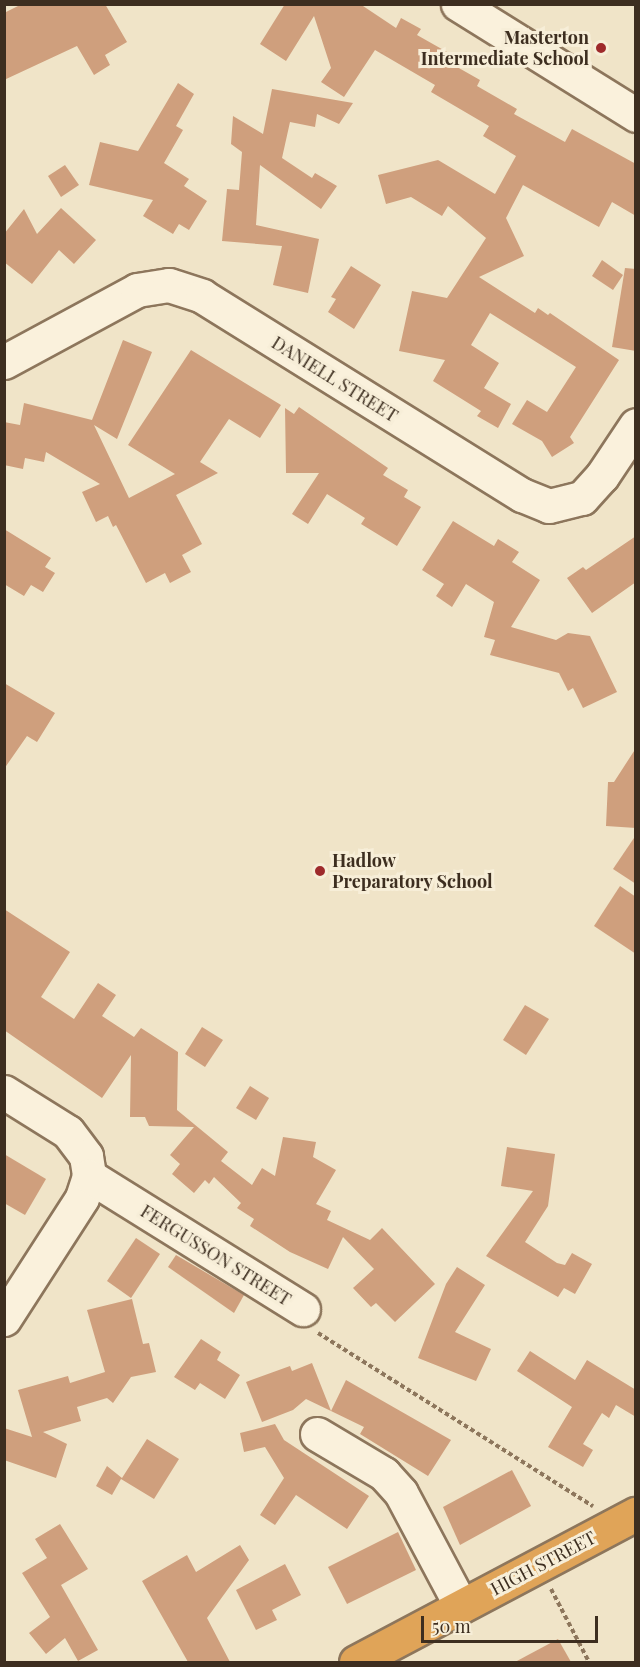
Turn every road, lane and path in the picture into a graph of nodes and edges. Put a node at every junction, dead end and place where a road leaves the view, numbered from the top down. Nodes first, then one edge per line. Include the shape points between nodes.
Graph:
1 (458, 4) edge
2 (636, 115) edge
3 (4, 362) edge
4 (636, 425) edge
5 (4, 1092) edge
6 (89, 1176) junction
7 (303, 1309) joint
8 (4, 1319) edge
9 (317, 1434) dead end
10 (628, 1518) edge
11 (539, 1564) junction
12 (461, 1606) junction
13 (356, 1662) edge
14 (589, 1662) edge

1 - 2 street
3 - 4 street, DANIELL STREET via 137,290 169,285 202,296 522,495 549,506 582,498
5 - 6 street via 68,1132 86,1156
6 - 7 street, FERGUSSON STREET
6 - 8 street via 82,1198
7 - 10 path, FERGUSSON STREET via 300,1322
9 - 12 street via 384,1474 401,1493
10 - 11 highway, HIGH STREET
11 - 12 highway, HIGH STREET
11 - 14 path
12 - 13 highway, HIGH STREET

